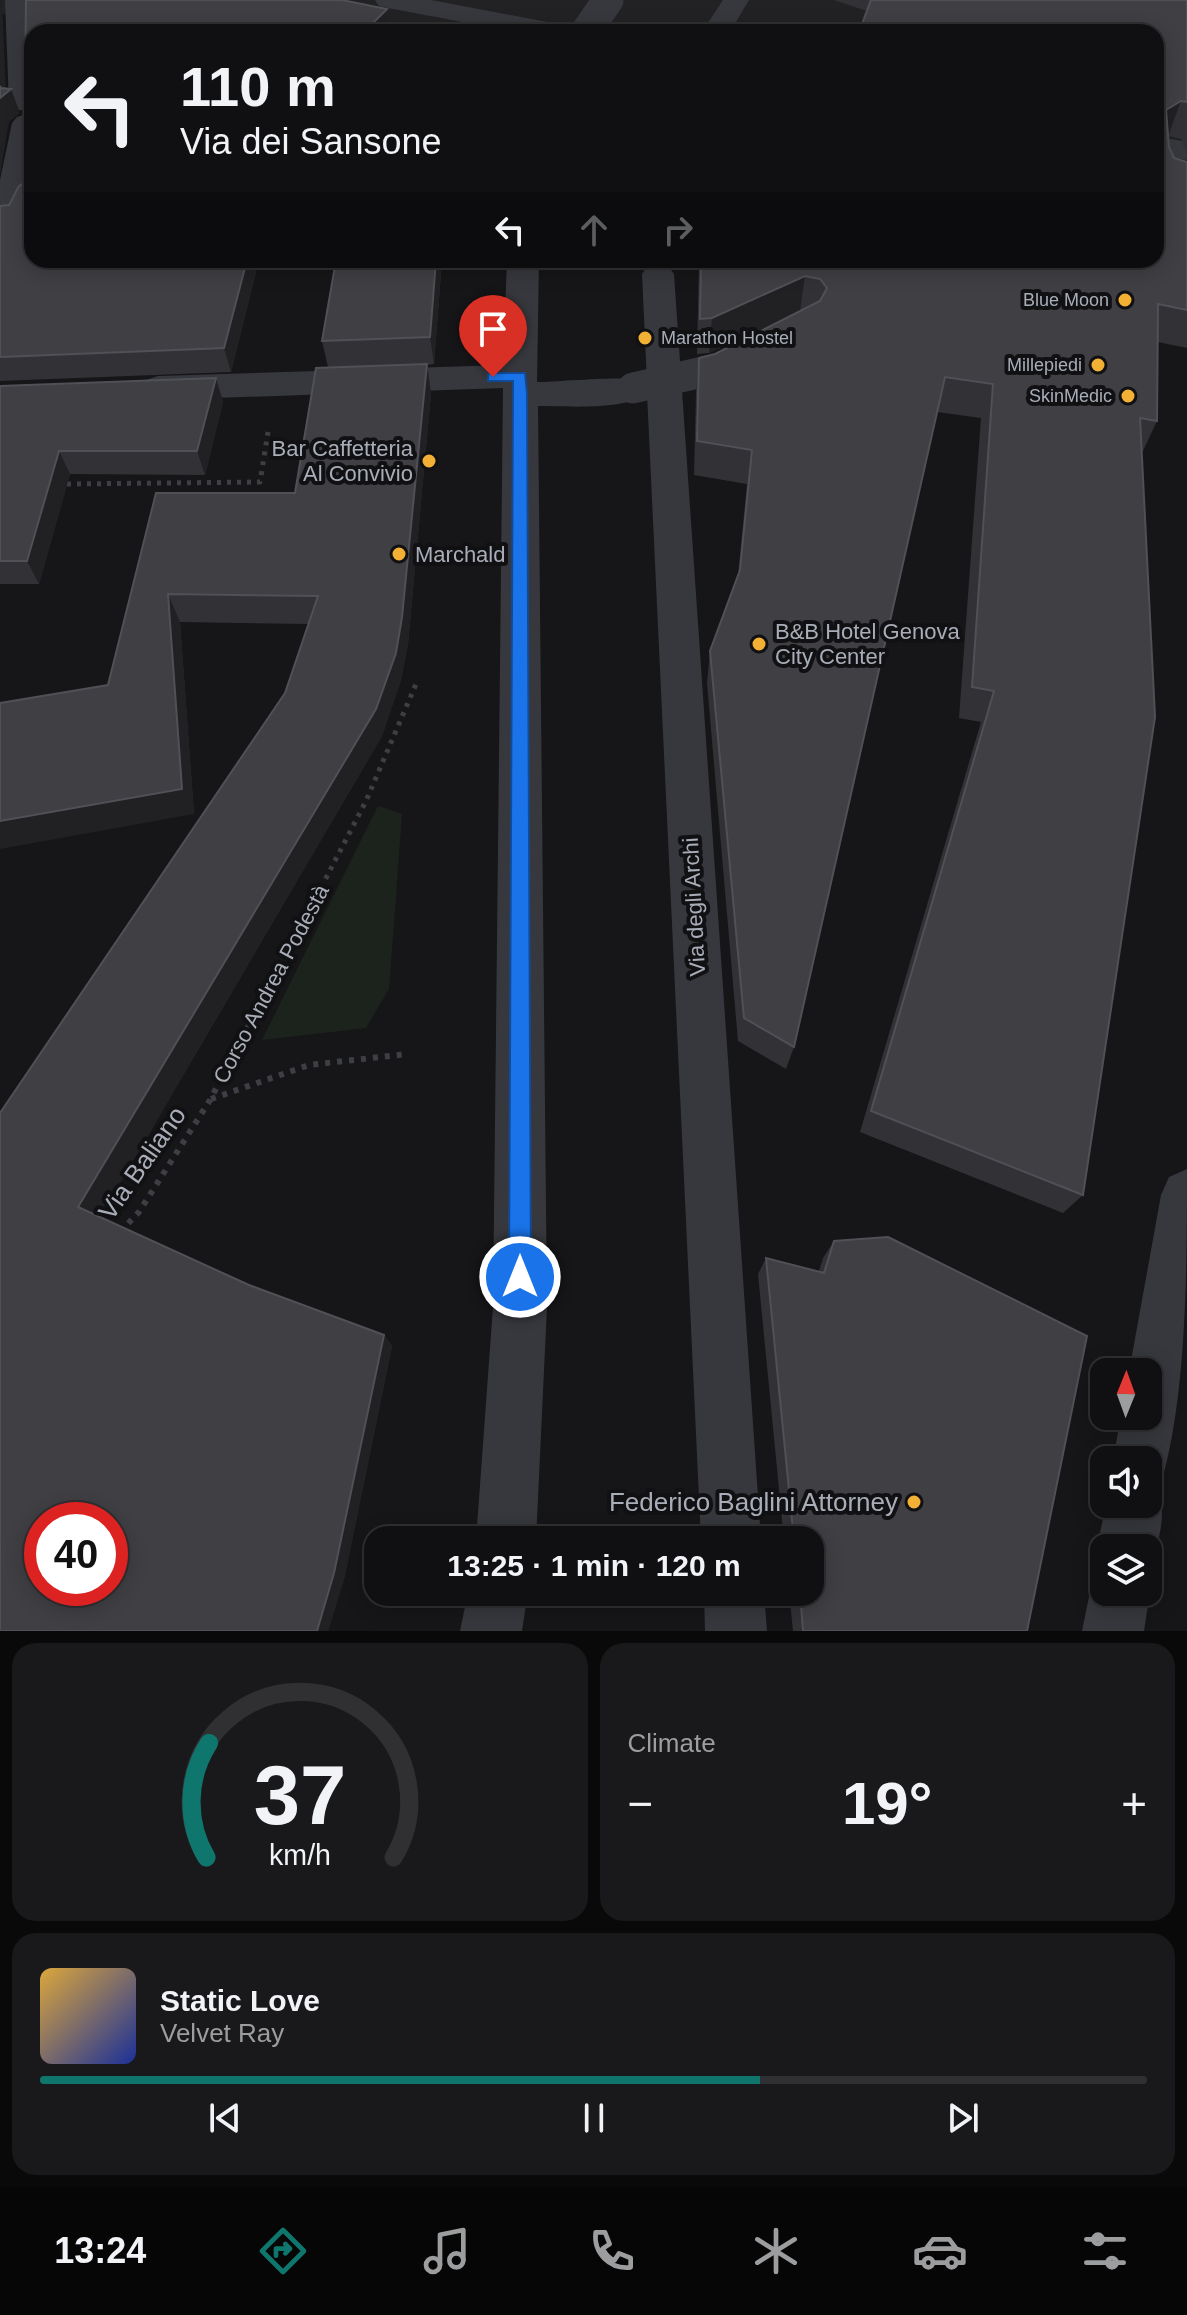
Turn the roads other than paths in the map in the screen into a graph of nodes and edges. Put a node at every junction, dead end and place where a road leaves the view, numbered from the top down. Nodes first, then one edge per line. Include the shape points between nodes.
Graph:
1 (5, 0) edge
2 (18, 0) edge
3 (388, 0) edge
4 (608, 0) edge
5 (736, 0) edge
6 (0, 4) edge
7 (516, 24) edge
8 (592, 24) edge
9 (721, 24) edge
10 (24, 98) edge
11 (24, 119) edge
12 (2, 219) edge
13 (523, 268) edge
14 (658, 274) dead end
15 (720, 364) edge
16 (520, 385) junction
17 (123, 389) edge
18 (1187, 1195) edge
19 (1144, 1446) edge
20 (507, 1526) edge
21 (730, 1526) edge
22 (495, 1606) edge
23 (735, 1606) edge
24 (1117, 1606) edge
25 (491, 1631) edge
26 (736, 1631) edge
27 (1113, 1631) edge

1 - 6 street
2 - 10 street
3 - 7 street
4 - 8 street, bridge
5 - 9 street
11 - 12 street
13 - 16 street
14 - 21 street, Via degli Archi
15 - 16 street, bridge via 594,394
16 - 17 street via 276,382
16 - 20 street via 520,1307
18 - 19 street
22 - 25 street
23 - 26 street
24 - 27 street

